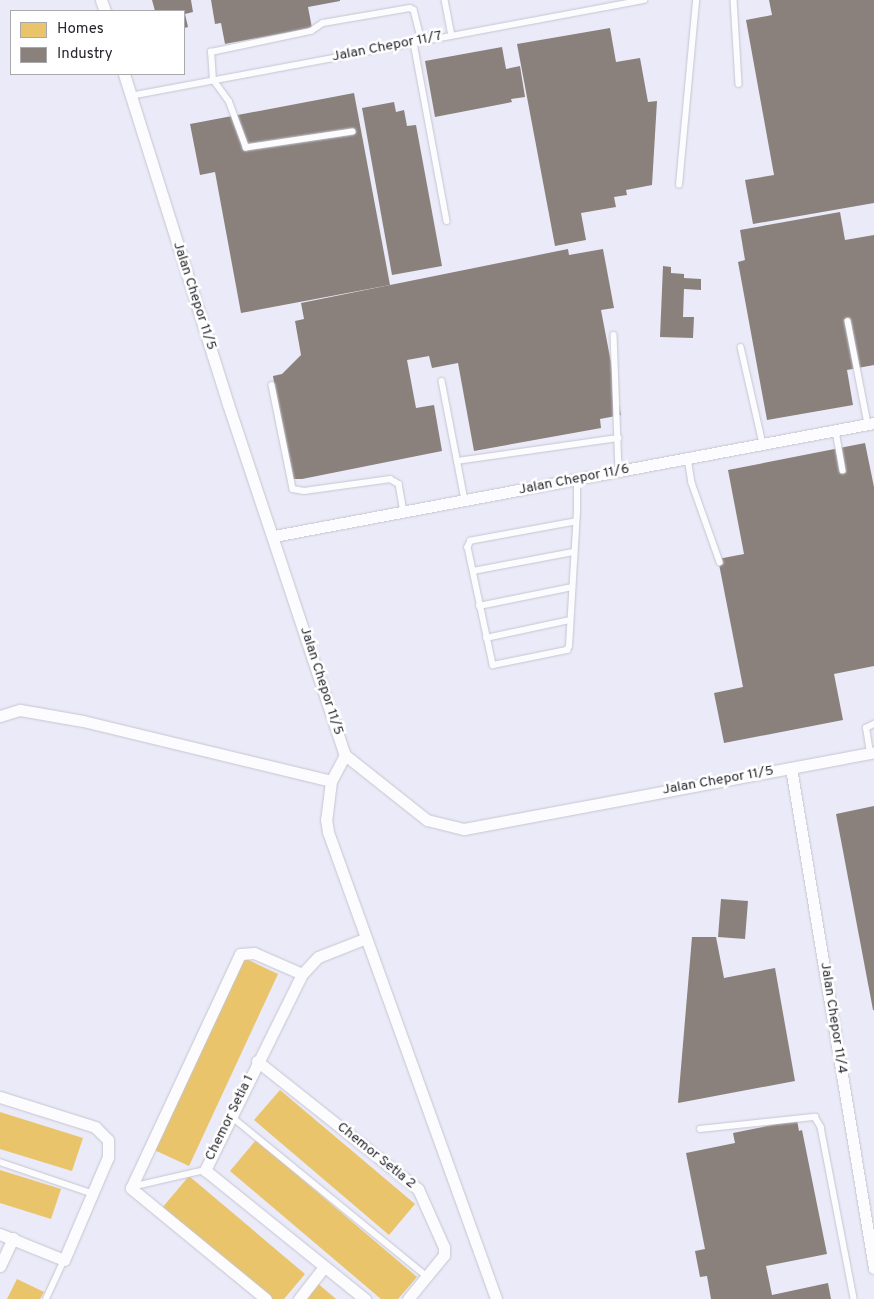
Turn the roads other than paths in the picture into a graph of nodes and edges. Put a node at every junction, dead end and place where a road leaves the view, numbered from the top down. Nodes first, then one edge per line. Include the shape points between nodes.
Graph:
1 (445, 0) edge
2 (599, 0) edge
3 (644, 0) edge
4 (696, 0) edge
5 (734, 0) edge
6 (600, 8) junction
7 (452, 34) junction
8 (422, 41) junction
9 (414, 43) junction
10 (124, 75) edge
11 (214, 80) junction
12 (738, 84) dead end
13 (130, 96) junction
14 (353, 132) dead end
15 (679, 185) dead end
16 (447, 220) dead end
17 (848, 321) dead end
18 (614, 335) dead end
19 (741, 347) dead end
20 (442, 381) dead end
21 (272, 385) dead end
22 (871, 424) edge
23 (836, 430) junction
24 (618, 438) junction
25 (763, 444) junction
26 (688, 458) junction
27 (458, 461) junction
28 (843, 470) dead end
29 (619, 471) junction
30 (577, 479) junction
31 (465, 500) junction
32 (404, 512) junction
33 (575, 522) junction
34 (274, 536) junction
35 (574, 552) junction
36 (720, 562) dead end
37 (472, 571) junction
38 (572, 587) junction
39 (479, 606) junction
40 (570, 620) junction
41 (486, 638) junction
42 (0, 716) edge
43 (874, 724) edge
44 (872, 753) edge
45 (345, 754) junction
46 (792, 768) junction
47 (331, 781) junction
48 (364, 940) junction
49 (302, 974) junction
50 (257, 1061) junction
51 (0, 1097) edge
52 (232, 1116) junction
53 (700, 1129) dead end
54 (0, 1162) edge
55 (205, 1170) junction
56 (131, 1188) junction
57 (94, 1194) junction
58 (0, 1234) edge
59 (13, 1238) junction
60 (64, 1260) junction
61 (0, 1266) edge
62 (324, 1267) junction
63 (874, 1268) edge
64 (428, 1277) junction
65 (46, 1299) edge
66 (266, 1299) edge
67 (299, 1299) edge
68 (365, 1299) edge
69 (408, 1299) edge
70 (496, 1299) edge
71 (854, 1299) edge

1 - 7 lane
2 - 6 lane
3 - 6 lane, Jalan Chepor 11/7
4 - 15 lane
5 - 12 lane
6 - 7 lane, Jalan Chepor 11/7
7 - 8 lane, Jalan Chepor 11/7
8 - 9 lane, Jalan Chepor 11/7
8 - 11 lane via 414,10 410,8 323,23 311,31 214,49 210,59
9 - 11 lane, Jalan Chepor 11/7
9 - 16 lane
10 - 13 street, Jalan Chepor 11/5
11 - 13 lane, Jalan Chepor 11/7
11 - 14 lane via 228,102 246,148
13 - 34 street, Jalan Chepor 11/5 via 228,404
17 - 22 lane
18 - 24 lane
19 - 25 lane
20 - 27 lane
21 - 32 lane via 292,489 304,491 390,479 399,484
22 - 23 street, Jalan Chepor 11/6
23 - 25 street, Jalan Chepor 11/6
23 - 28 lane
24 - 27 lane
24 - 29 lane
25 - 26 street, Jalan Chepor 11/6
26 - 29 street, Jalan Chepor 11/6
26 - 36 lane via 692,483
27 - 31 lane
29 - 30 street, Jalan Chepor 11/6
30 - 31 street, Jalan Chepor 11/6
30 - 33 lane
31 - 32 street, Jalan Chepor 11/6
32 - 34 street, Jalan Chepor 11/6
33 - 35 lane
33 - 37 lane via 471,541 468,547
34 - 45 street, Jalan Chepor 11/5
35 - 37 lane
35 - 38 lane
37 - 39 lane
38 - 39 lane
38 - 40 lane
39 - 41 lane
40 - 41 lane
40 - 41 lane via 567,650 493,665
42 - 47 street via 20,710 83,720
43 - 44 lane via 866,728
44 - 46 street, Jalan Chepor 11/5
45 - 46 street, Jalan Chepor 11/5 via 427,820 464,829
45 - 47 street
46 - 63 street, Jalan Chepor 11/4
47 - 48 street via 326,819 328,832
48 - 49 street, Chemor Setia 1 via 318,957
48 - 70 street
49 - 50 street, Chemor Setia 1
49 - 56 street via 254,953 240,954
50 - 52 street, Chemor Setia 1
50 - 64 street, Chemor Setia 2 via 418,1189 444,1247 442,1260
51 - 57 street via 96,1127 108,1140 108,1158
52 - 55 street, Chemor Setia 1
52 - 64 lane
53 - 71 lane via 815,1117 821,1127
54 - 57 lane
55 - 56 lane
55 - 62 street, Chemor Setia 1
56 - 66 street
57 - 60 street
58 - 59 street
59 - 60 street
59 - 61 street
60 - 65 lane
62 - 67 street
62 - 68 street, Chemor Setia 1
64 - 69 street, Chemor Setia 2

